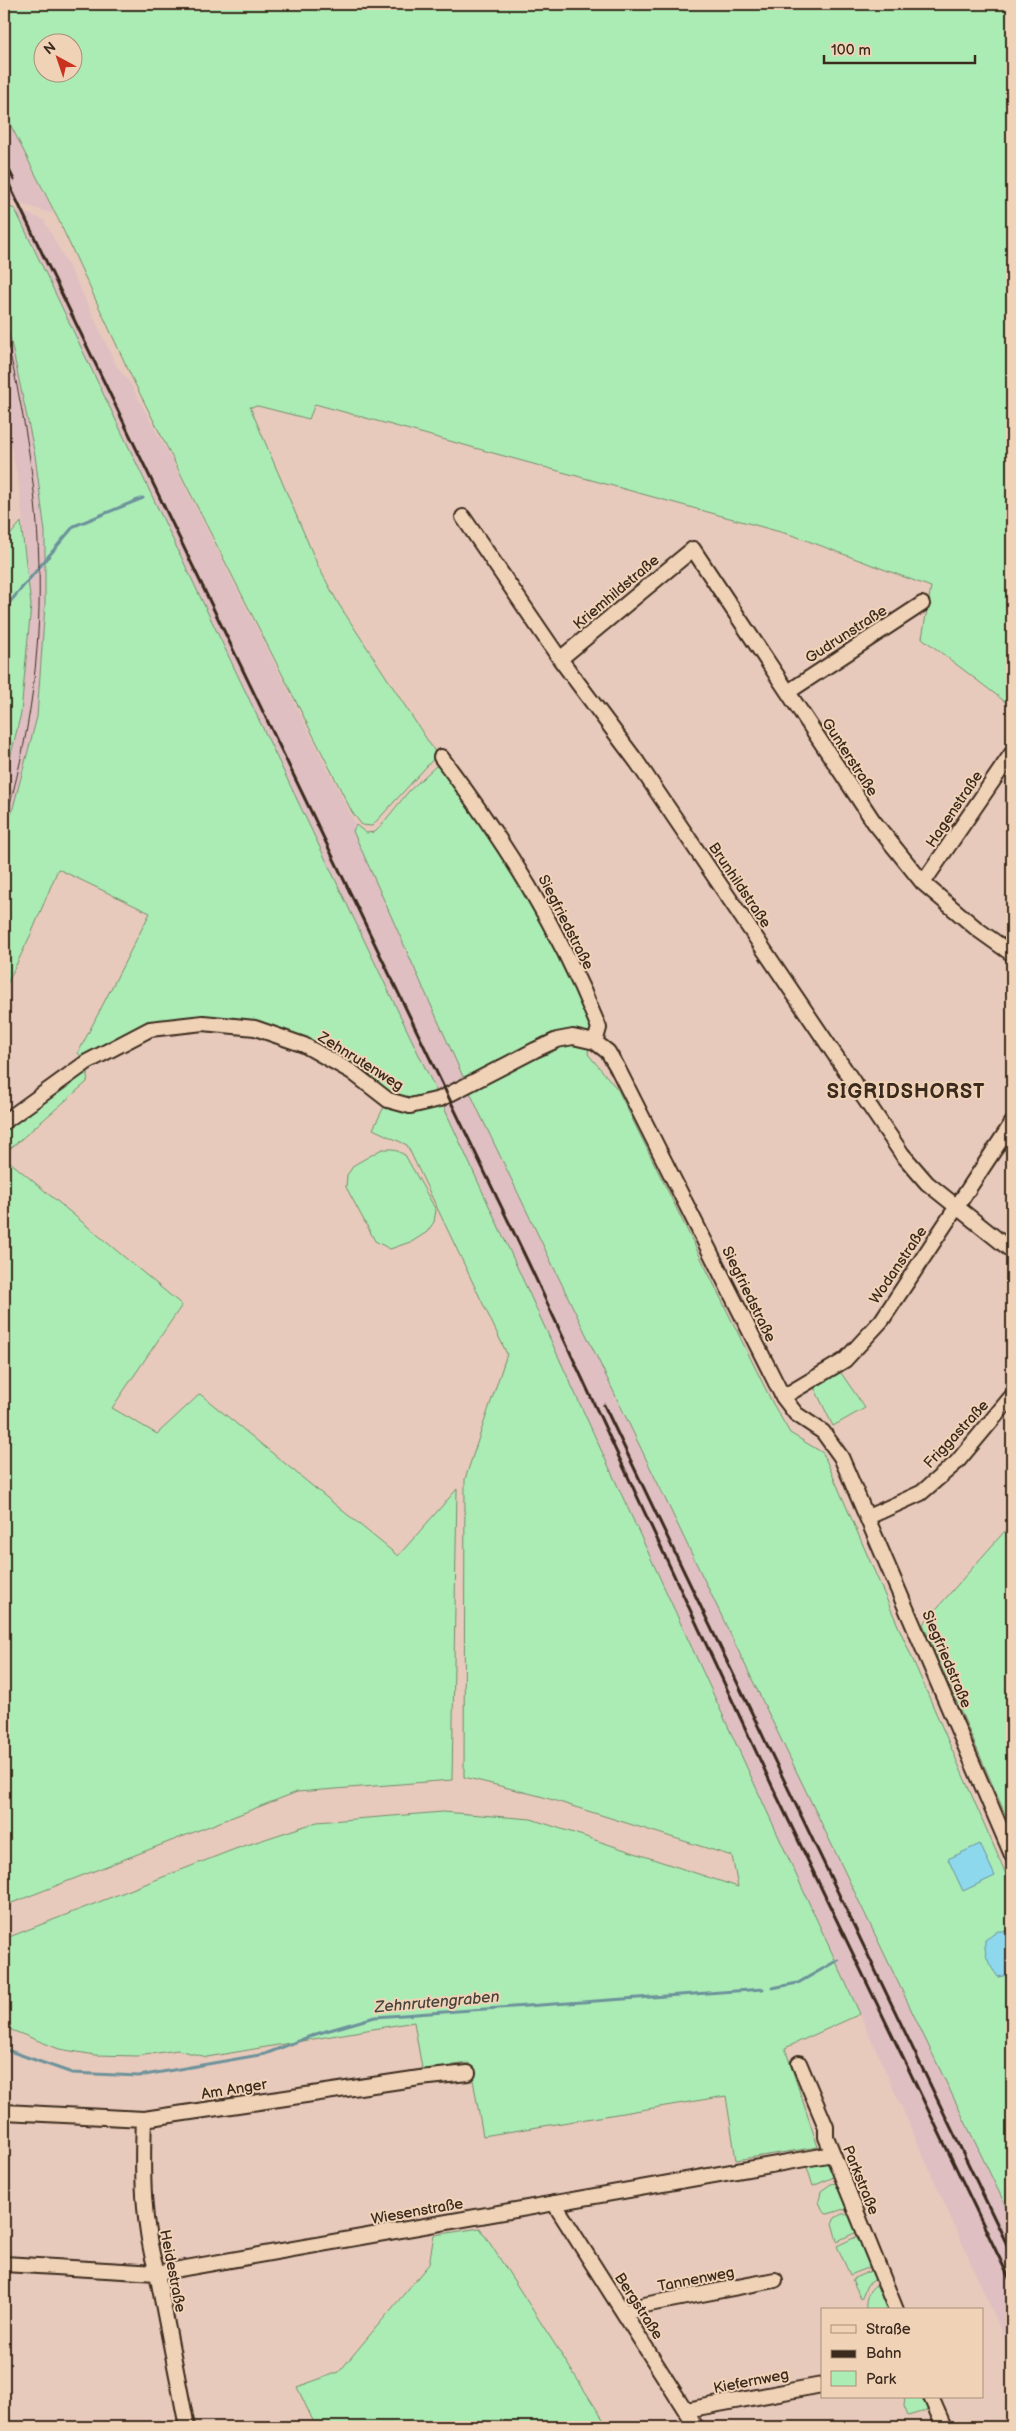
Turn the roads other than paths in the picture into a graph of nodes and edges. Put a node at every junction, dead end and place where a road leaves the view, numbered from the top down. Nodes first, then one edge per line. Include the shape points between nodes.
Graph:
1 (463, 517) dead end
2 (693, 549) joint
3 (922, 604) dead end
4 (560, 659) junction
5 (788, 692) junction
6 (1012, 753) edge
7 (441, 757) dead end
8 (923, 883) junction
9 (1012, 954) edge
10 (595, 1042) junction
11 (4, 1122) edge
12 (1012, 1123) edge
13 (956, 1207) junction
14 (1012, 1251) edge
15 (1012, 1396) edge
16 (782, 1398) junction
17 (868, 1517) junction
18 (1012, 1855) edge
19 (799, 2063) dead end
20 (468, 2073) dead end
21 (4, 2112) edge
22 (144, 2119) junction
23 (833, 2154) junction
24 (554, 2203) junction
25 (4, 2264) edge
26 (157, 2273) junction
27 (775, 2280) dead end
28 (895, 2308) edge
29 (624, 2313) junction
30 (821, 2385) edge
31 (931, 2398) edge
32 (686, 2410) junction
33 (187, 2427) edge
34 (696, 2427) edge
35 (944, 2427) edge

1 - 4 street, Brunhildstraße
2 - 4 street, Kriemhildstraße
2 - 5 street, Gunterstraße
3 - 5 street, Gudrunstraße
4 - 13 street, Brunhildstraße via 637,762 902,1154 926,1183
5 - 8 street, Gunterstraße via 874,822
6 - 8 street, Hagenstraße
7 - 10 street, Siegfriedstraße via 486,817 539,901 599,1028
8 - 9 street, Gunterstraße via 976,929
10 - 11 street, Zehnrutenweg via 573,1037 557,1040 440,1099 410,1106 388,1100 352,1072 304,1045 256,1028 203,1023 150,1029 87,1062
10 - 16 street, Siegfriedstraße via 608,1052 617,1068
12 - 13 street, Wodanstraße
13 - 14 street, Brunhildstraße
13 - 16 street, Wodanstraße via 882,1320 845,1360
15 - 17 street, Friggastraße via 957,1462 921,1493
16 - 17 street, Siegfriedstraße via 796,1414 823,1432 841,1457
17 - 18 street, Siegfriedstraße
19 - 23 street, Parkstraße via 826,2127 826,2137
20 - 22 street, Am Anger
21 - 22 street, Am Anger
22 - 26 street, Heidestraße via 144,2193
23 - 24 street, Wiesenstraße
23 - 28 street, Parkstraße
24 - 26 street, Wiesenstraße
24 - 29 street, Bergstraße
25 - 26 street, Wiesenstraße
26 - 33 street, Heidestraße
27 - 29 street, Tannenweg via 644,2305
29 - 32 street, Bergstraße
30 - 32 street, Kiefernweg
31 - 35 street
32 - 34 street, Bergstraße

